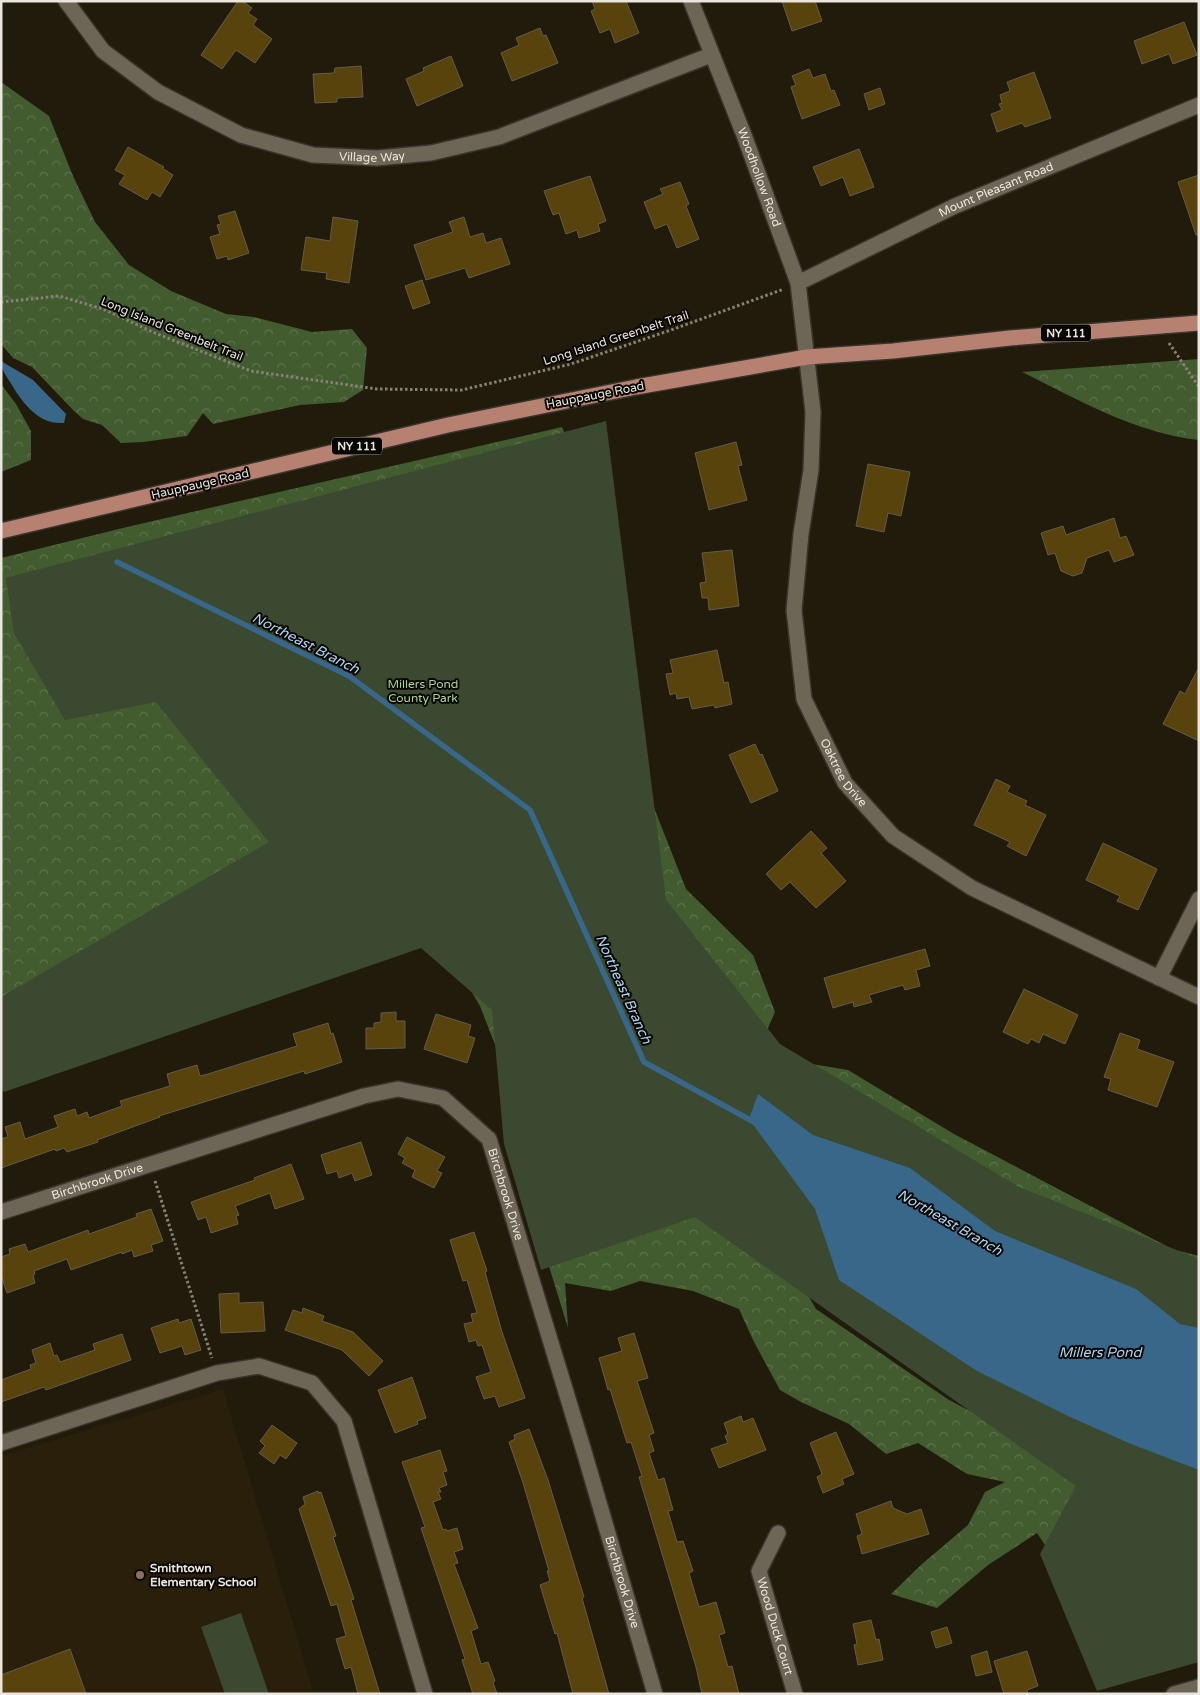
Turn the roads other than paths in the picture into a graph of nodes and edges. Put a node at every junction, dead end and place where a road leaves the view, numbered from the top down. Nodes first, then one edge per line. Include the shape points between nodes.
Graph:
1 (66, 1) edge
2 (691, 1) edge
3 (711, 55) junction
4 (1199, 106) edge
5 (798, 284) junction
6 (1199, 323) edge
7 (807, 357) junction
8 (1, 531) edge
9 (1199, 899) edge
10 (1159, 978) junction
11 (1199, 997) edge
12 (1, 1212) edge
13 (1, 1442) edge
14 (778, 1533) dead end
15 (1199, 1686) edge
16 (425, 1694) edge
17 (655, 1694) edge
18 (795, 1694) edge
19 (1174, 1694) edge

1 - 3 street, Village Way via 104,51 158,92 242,135 313,155 377,158 431,153 498,137
2 - 3 street, Woodhollow Road
3 - 5 street, Woodhollow Road
4 - 5 street, Mount Pleasant Road via 955,206
5 - 7 street, Woodhollow Road
6 - 7 main road, Hauppauge Road / NY 111
7 - 8 main road, Hauppauge Road / NY 111 via 448,425
7 - 10 street, Oaktree Drive via 813,412 812,470 801,534 794,610 804,699 845,783 893,836 972,888
9 - 10 street
10 - 11 street, Oaktree Drive
12 - 17 street, Birchbrook Drive via 364,1096 398,1089 443,1098 489,1139
13 - 16 street via 217,1373 259,1366 312,1383 344,1421
14 - 18 street, Wood Duck Court via 759,1571
15 - 19 street

